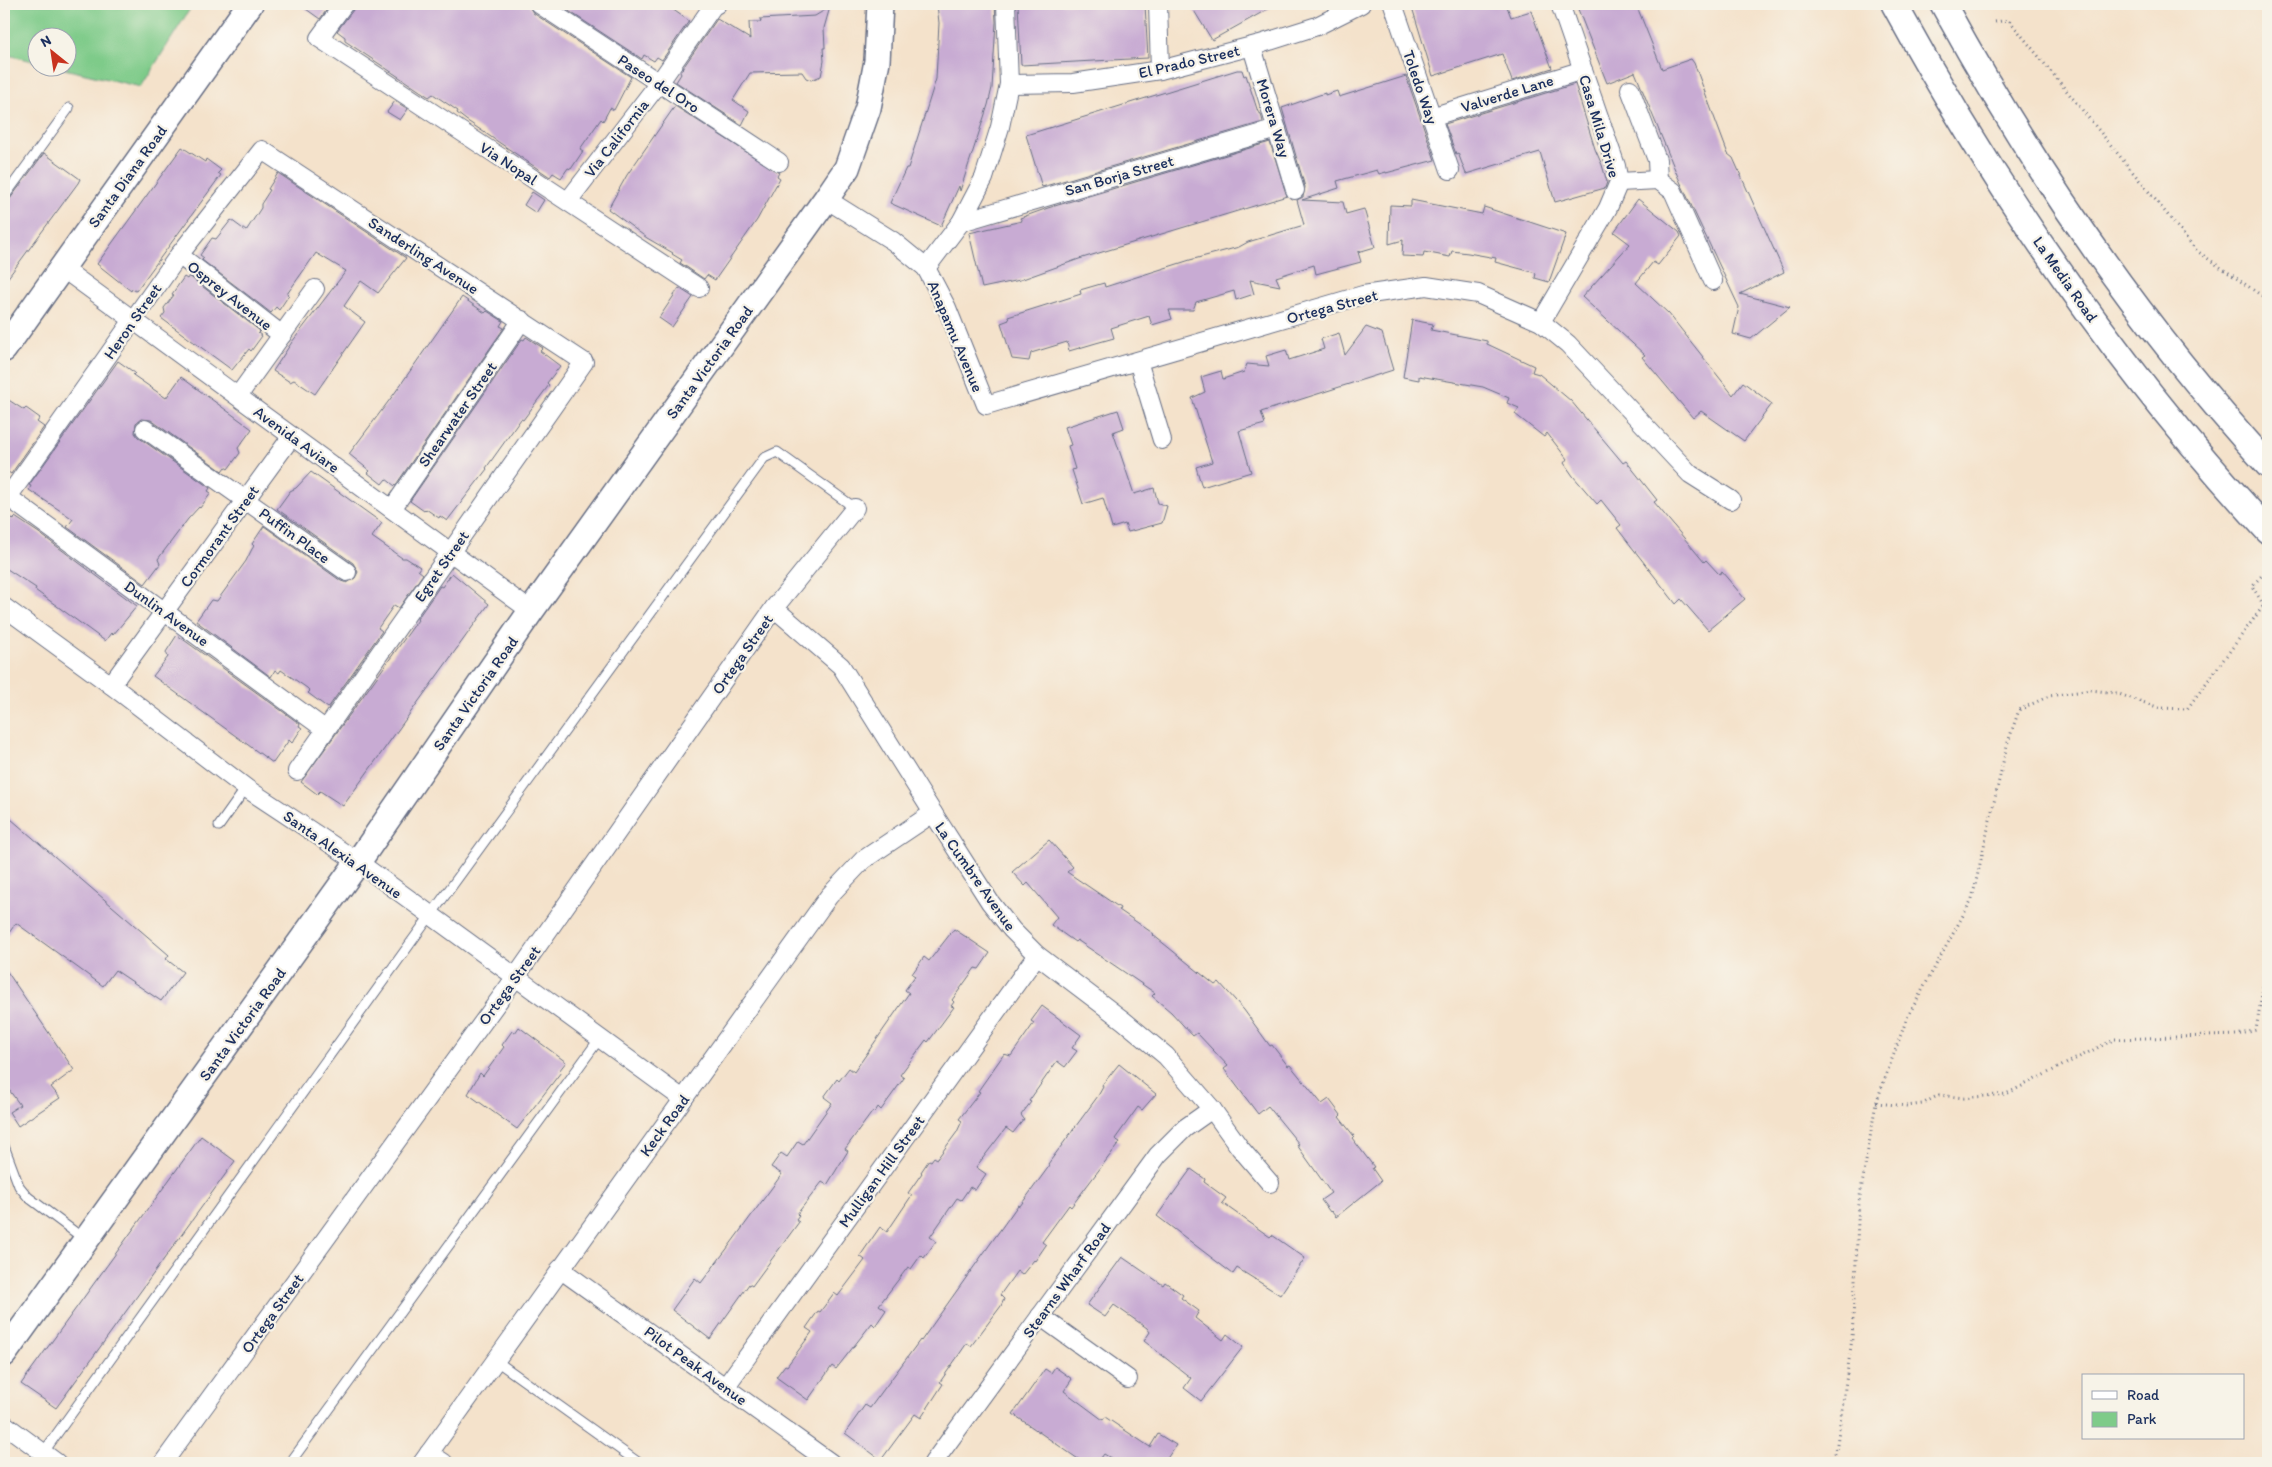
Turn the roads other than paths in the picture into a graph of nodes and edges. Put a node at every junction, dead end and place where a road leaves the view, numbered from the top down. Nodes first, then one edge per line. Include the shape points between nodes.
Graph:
1 (250, 4) edge
2 (344, 4) edge
3 (540, 4) edge
4 (717, 4) edge
5 (880, 4) edge
6 (1006, 4) edge
7 (1158, 4) edge
8 (1361, 4) edge
9 (1393, 4) edge
10 (1560, 4) edge
11 (1894, 4) edge
12 (1944, 4) edge
13 (1252, 47) junction
14 (1160, 70) junction
15 (1583, 70) junction
16 (659, 83) junction
17 (1009, 84) junction
18 (1630, 89) dead end
19 (69, 108) dead end
20 (1431, 117) junction
21 (1277, 129) junction
22 (262, 150) joint
23 (779, 162) dead end
24 (1450, 170) dead end
25 (1658, 180) junction
26 (1619, 182) junction
27 (1295, 190) dead end
28 (4, 197) edge
29 (826, 199) junction
30 (568, 201) junction
31 (961, 222) junction
32 (179, 255) junction
33 (62, 268) junction
34 (926, 268) junction
35 (1713, 281) dead end
36 (316, 288) dead end
37 (699, 288) dead end
38 (133, 320) junction
39 (522, 320) junction
40 (1541, 322) junction
41 (282, 335) junction
42 (4, 349) edge
43 (1138, 361) junction
44 (584, 362) joint
45 (238, 396) junction
46 (986, 405) joint
47 (145, 429) dead end
48 (292, 436) junction
49 (1162, 440) dead end
50 (2268, 466) edge
51 (8, 497) joint
52 (246, 500) junction
53 (1731, 500) dead end
54 (855, 508) joint
55 (392, 509) junction
56 (2268, 531) edge
57 (451, 552) junction
58 (347, 572) dead end
59 (4, 607) edge
60 (774, 608) junction
61 (164, 611) junction
62 (531, 611) junction
63 (111, 685) junction
64 (326, 730) junction
65 (297, 771) dead end
66 (246, 788) junction
67 (933, 813) junction
68 (219, 826) dead end
69 (358, 862) junction
70 (430, 916) junction
71 (1037, 955) junction
72 (515, 978) junction
73 (600, 1038) junction
74 (683, 1099) junction
75 (1212, 1109) junction
76 (4, 1146) edge
77 (1270, 1182) dead end
78 (86, 1240) junction
79 (560, 1269) junction
80 (1040, 1316) junction
81 (4, 1354) edge
82 (496, 1360) junction
83 (1128, 1379) dead end
84 (726, 1386) junction
85 (4, 1424) edge
86 (50, 1458) edge
87 (425, 1458) edge
88 (163, 1463) edge
89 (290, 1463) edge
90 (444, 1463) edge
91 (639, 1463) edge
92 (831, 1463) edge
93 (933, 1463) edge

1 - 33 street, Santa Diana Road
2 - 30 street, Via Nopal via 319,38
3 - 16 street, Paseo del Oro
4 - 16 street, Via California
5 - 29 street, Santa Victoria Road via 877,61 868,108 846,168
6 - 17 street
7 - 14 street
8 - 13 street, El Prado Street via 1316,26
9 - 20 street, Toledo Way
10 - 15 street, Casa Mila Drive
11 - 56 street, La Media Road via 1970,136 2058,271 2174,425
12 - 50 street via 2015,126 2076,220 2181,363
13 - 14 street, El Prado Street
13 - 21 street, Morera Way
14 - 17 street, El Prado Street via 1073,83
15 - 20 street, Valverde Lane
15 - 26 street, Casa Mila Drive
16 - 23 street, Paseo del Oro
16 - 30 street, Via California
17 - 31 street via 984,178
18 - 25 street via 1657,160
19 - 28 lane
20 - 24 street, Toledo Way
21 - 27 street, Morera Way
21 - 31 street, San Borja Street
22 - 32 street, Heron Street
22 - 39 street, Sanderling Avenue
25 - 26 street
25 - 35 street via 1673,190
26 - 40 street, Casa Mila Drive via 1608,208
29 - 34 street, Anapamu Avenue via 893,241
29 - 62 street, Santa Victoria Road
30 - 37 street, Via Nopal
31 - 34 street
32 - 38 street, Heron Street
32 - 41 street, Osprey Avenue
33 - 38 street, Avenida Aviare
33 - 42 street, Santa Diana Road
34 - 46 street, Anapamu Avenue via 947,308
36 - 41 street
38 - 45 street, Avenida Aviare
38 - 51 street, Heron Street
39 - 44 street, Sanderling Avenue
39 - 55 street, Shearwater Street
40 - 43 street, Ortega Street via 1478,294 1426,286 1363,295
40 - 53 street, Ortega Street via 1568,344 1690,474
41 - 45 street
43 - 46 street, Ortega Street
43 - 49 street
44 - 57 street, Egret Street
45 - 48 street, Avenida Aviare
47 - 52 street, Puffin Place
48 - 52 street, Cormorant Street
48 - 55 street, Avenida Aviare
51 - 61 street, Dunlin Avenue
52 - 58 street, Puffin Place
52 - 61 street, Cormorant Street
54 - 60 street, Ortega Street
54 - 70 lane via 777,452 764,458
55 - 57 street, Avenida Aviare
57 - 62 street, Avenida Aviare
57 - 64 street, Egret Street
59 - 63 street, Santa Alexia Avenue
60 - 67 street, La Cumbre Avenue via 841,666
60 - 72 street, Ortega Street
61 - 63 street, Cormorant Street
61 - 64 street, Dunlin Avenue
62 - 69 street, Santa Victoria Road
63 - 66 street, Santa Alexia Avenue
64 - 65 street, Egret Street
66 - 68 lane
66 - 69 street, Santa Alexia Avenue
67 - 71 street, La Cumbre Avenue via 990,902
67 - 74 street, Keck Road via 881,846 829,896
69 - 70 street, Santa Alexia Avenue
69 - 78 street, Santa Victoria Road
70 - 72 street, Santa Alexia Avenue
70 - 86 lane
71 - 75 street, La Cumbre Avenue via 1150,1042 1172,1062
71 - 84 street, Mulligan Hill Street
72 - 73 street, Santa Alexia Avenue
72 - 88 street, Ortega Street
73 - 74 street, Santa Alexia Avenue
73 - 89 lane
74 - 79 street, Keck Road
75 - 77 street, La Cumbre Avenue
75 - 80 street, Stearns Wharf Road via 1185,1128 1158,1155
76 - 78 lane via 19,1186 28,1197
78 - 81 street, Santa Victoria Road
79 - 82 street, Keck Road
79 - 84 street, Pilot Peak Avenue
80 - 83 street
80 - 93 street, Stearns Wharf Road
82 - 87 street, Keck Road
82 - 91 lane
84 - 92 street, Pilot Peak Avenue
85 - 86 street
87 - 90 street

